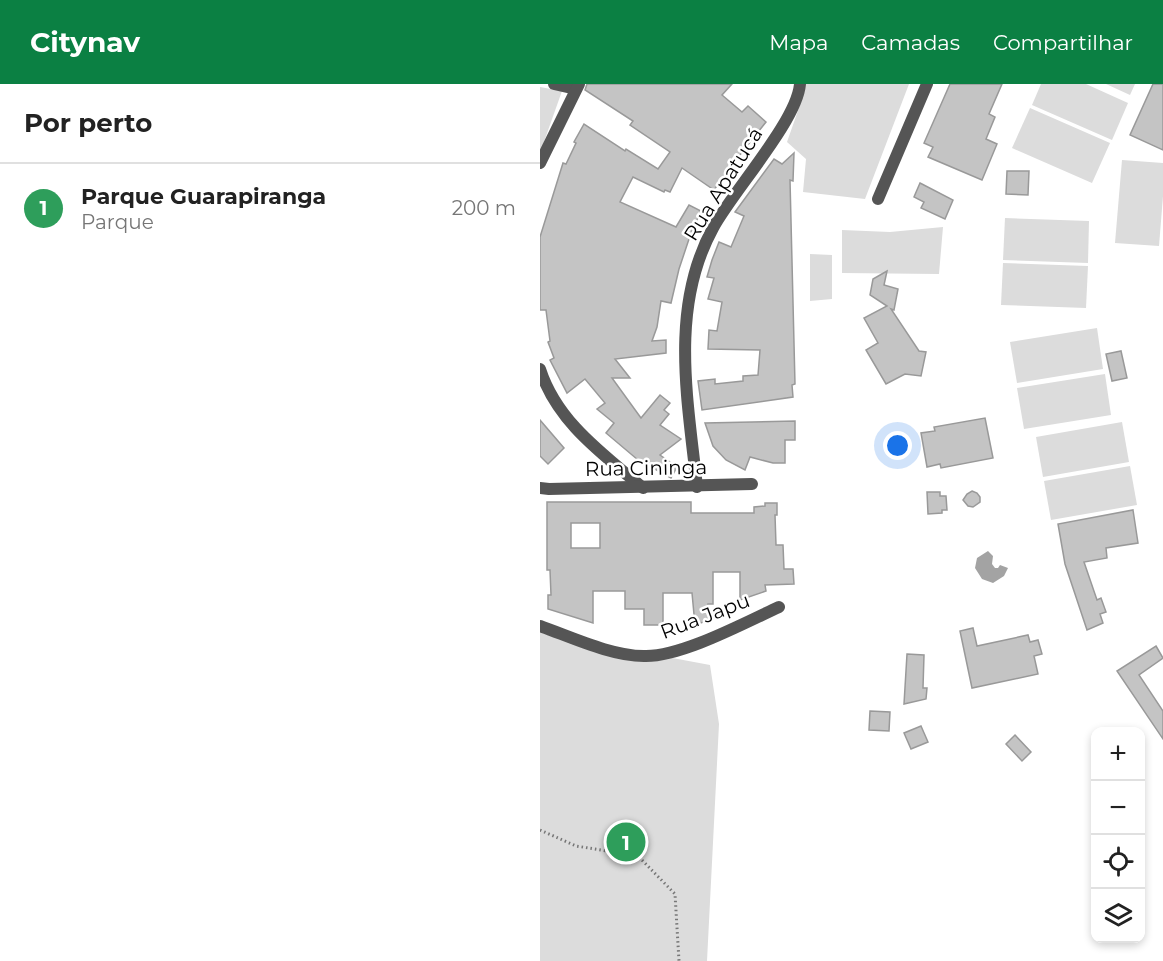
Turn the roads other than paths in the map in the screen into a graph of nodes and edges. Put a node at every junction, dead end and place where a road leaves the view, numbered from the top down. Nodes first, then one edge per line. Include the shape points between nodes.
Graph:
1 (554, 84) edge
2 (800, 84) edge
3 (927, 84) edge
4 (577, 87) edge
5 (540, 163) edge
6 (878, 198) dead end
7 (540, 369) edge
8 (752, 484) dead end
9 (697, 487) junction
10 (540, 488) edge
11 (643, 488) junction
12 (779, 608) dead end
13 (540, 626) edge

1 - 4 street
2 - 9 street, Rua Apatucá via 794,106 714,227 700,256 691,289 685,365
3 - 6 street
4 - 5 street
7 - 11 street via 557,405 575,429
8 - 9 street, Rua Cininga
9 - 11 street, Rua Cininga
10 - 11 street, Rua Cininga
12 - 13 street, Rua Japu via 702,641 647,656 629,655

